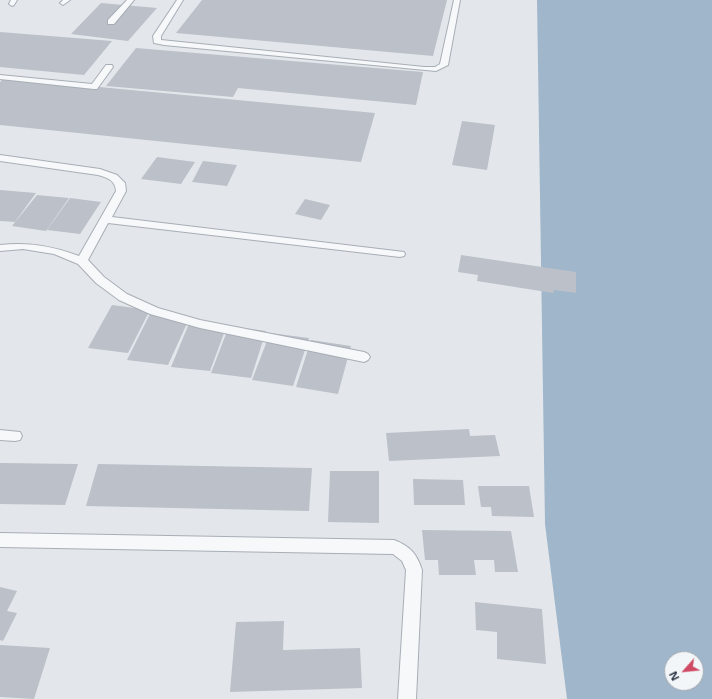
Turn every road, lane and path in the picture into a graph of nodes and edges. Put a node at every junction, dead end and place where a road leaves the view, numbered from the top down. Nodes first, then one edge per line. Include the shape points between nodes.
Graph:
1 (131, 0) edge
2 (180, 0) edge
3 (457, 0) edge
4 (111, 22) dead end
5 (109, 67) dead end
6 (0, 78) edge
7 (0, 158) edge
8 (105, 219) junction
9 (0, 248) edge
10 (400, 254) dead end
11 (82, 261) junction
12 (364, 357) dead end
13 (0, 435) edge
14 (15, 436) dead end
15 (0, 540) edge
16 (406, 699) edge

1 - 4 lane
2 - 3 lane via 156,36 156,41 424,69 436,69 444,65
5 - 6 lane via 94,87
7 - 8 lane via 100,172 114,177 120,183 121,191
8 - 10 lane
8 - 11 lane
9 - 11 lane via 23,246 56,251
11 - 12 lane via 100,280 123,297 154,311 200,324
13 - 14 lane
15 - 16 lane via 394,547 403,550 411,559 414,570

